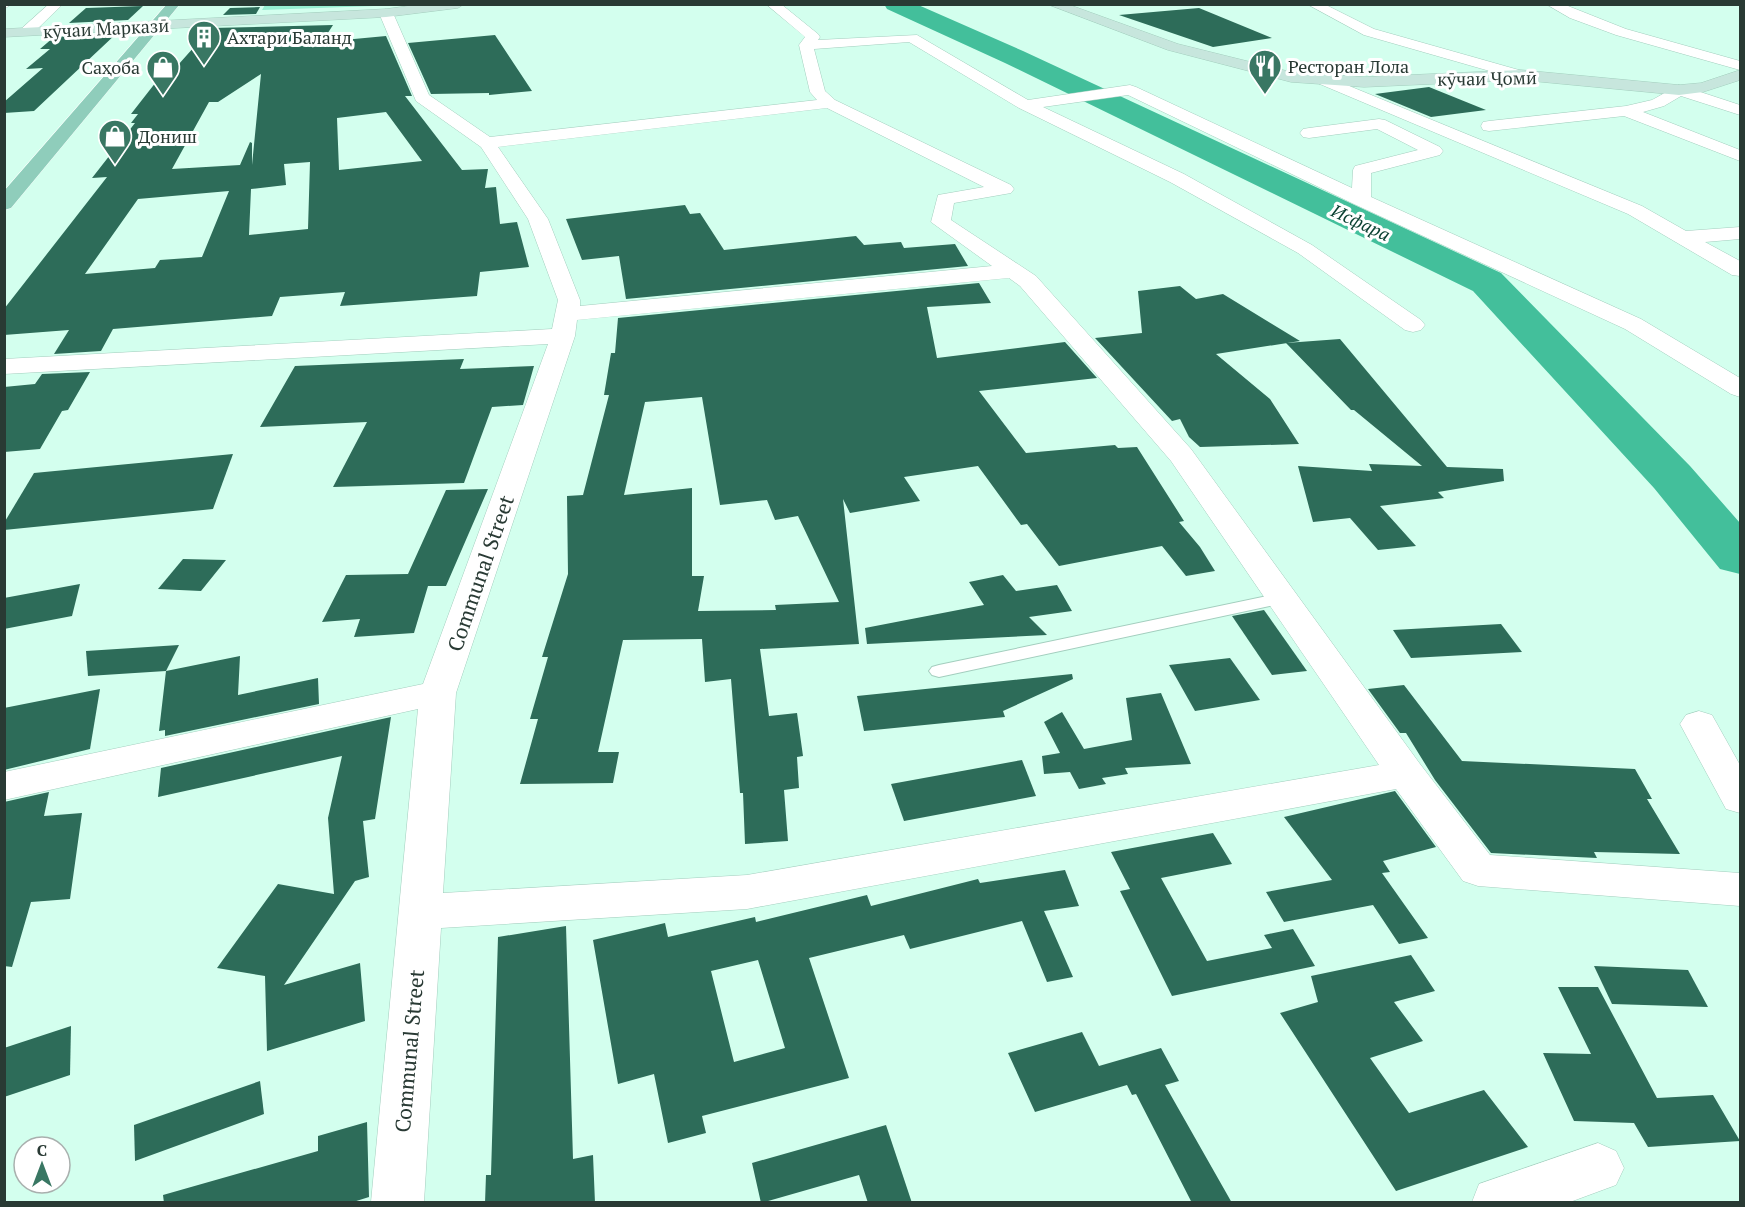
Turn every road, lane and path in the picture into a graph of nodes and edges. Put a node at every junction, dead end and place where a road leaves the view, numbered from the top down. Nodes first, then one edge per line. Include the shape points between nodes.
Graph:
1 (57, 4) edge
2 (174, 4) edge
3 (458, 4) edge
4 (772, 4) edge
5 (1053, 4) edge
6 (1313, 4) edge
7 (1552, 4) edge
8 (386, 12) junction
9 (159, 24) junction
10 (26, 32) junction
11 (4, 33) edge
12 (806, 45) junction
13 (1740, 66) edge
14 (1521, 75) junction
15 (1740, 75) edge
16 (1320, 79) junction
17 (1679, 90) junction
18 (829, 103) junction
19 (1033, 104) junction
20 (1740, 110) edge
21 (1626, 111) junction
22 (1489, 126) dead end
23 (1309, 133) dead end
24 (487, 143) junction
25 (1740, 156) edge
26 (1361, 200) junction
27 (4, 204) edge
28 (1740, 233) edge
29 (1682, 237) junction
30 (1740, 270) edge
31 (1013, 271) junction
32 (565, 325) junction
33 (1413, 325) dead end
34 (4, 367) edge
35 (1740, 388) edge
36 (1282, 598) junction
37 (939, 671) dead end
38 (438, 693) junction
39 (1699, 724) dead end
40 (1406, 774) junction
41 (4, 786) edge
42 (1740, 799) edge
43 (1740, 890) edge
44 (420, 912) junction
45 (1598, 1168) dead end
46 (397, 1203) edge
47 (1498, 1203) edge

1 - 10 street
2 - 9 main road
3 - 8 main road, кӯчаи Марказӣ
4 - 12 street via 813,38
5 - 16 main road, кӯчаи Ҷомӣ via 1173,47 1291,77
6 - 14 street via 1370,32
7 - 13 street via 1606,28
8 - 9 main road, кӯчаи Марказӣ
8 - 24 street, Communal Street via 422,98
9 - 10 main road, кӯчаи Марказӣ
9 - 27 main road
10 - 11 main road, кӯчаи Марказӣ
12 - 18 street via 818,92
12 - 19 street via 912,38
14 - 16 main road, кӯчаи Ҷомӣ via 1364,82
14 - 17 main road, кӯчаи Ҷомӣ
15 - 17 main road, кӯчаи Ҷомӣ
16 - 29 street via 1635,210
17 - 20 street
17 - 21 street via 1658,103
18 - 24 street
18 - 31 street via 1004,189 945,199 941,222
19 - 26 street via 1130,90
19 - 33 street via 1305,249
21 - 22 street
21 - 25 street
23 - 26 street via 1379,124 1434,151 1362,170
24 - 32 street, Communal Street via 538,219 569,300
26 - 35 street via 1633,324
28 - 29 street
29 - 30 street
31 - 32 street
31 - 36 street via 1028,281 1181,455
32 - 34 street
32 - 38 street, Communal Street
36 - 37 lane
36 - 40 street
38 - 41 street
38 - 44 street, Communal Street
39 - 42 street
40 - 43 street via 1478,870
40 - 44 street via 747,892
44 - 46 street, Communal Street
45 - 47 street

